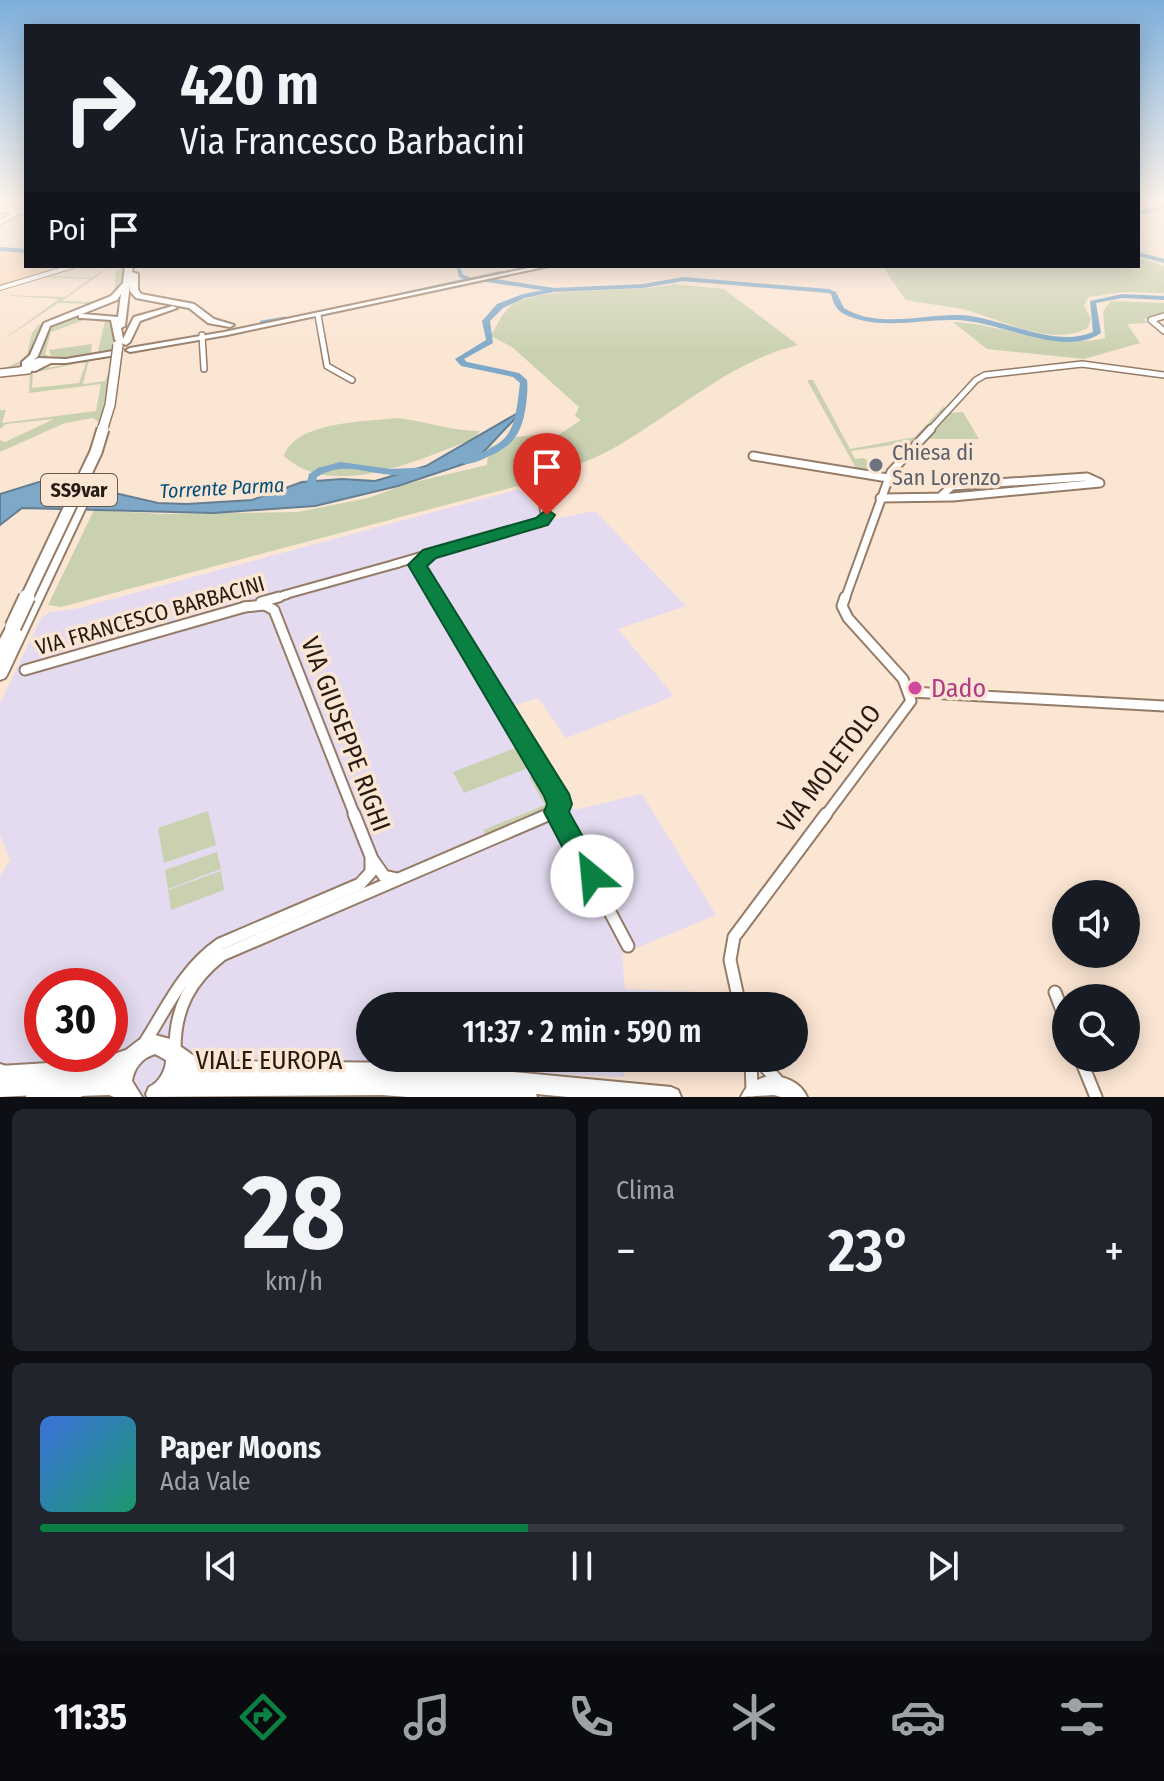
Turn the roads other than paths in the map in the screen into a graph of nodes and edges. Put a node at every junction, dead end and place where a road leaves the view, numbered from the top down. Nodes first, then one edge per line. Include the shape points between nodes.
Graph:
1 (66, 268) edge
2 (534, 268) edge
3 (132, 269) edge
4 (21, 282) junction
5 (127, 283) junction
6 (34, 286) dead end
7 (0, 288) edge
8 (318, 315) junction
9 (1164, 316) edge
10 (225, 329) junction
11 (1164, 331) edge
12 (202, 335) junction
13 (122, 346) junction
14 (44, 364) junction
15 (26, 367) junction
16 (204, 369) dead end
17 (0, 373) edge
18 (1164, 375) edge
19 (352, 380) dead end
20 (753, 456) dead end
21 (888, 478) junction
22 (1019, 481) junction
23 (1028, 491) junction
24 (943, 494) junction
25 (880, 498) junction
26 (544, 508) dead end
27 (431, 553) junction
28 (395, 564) junction
29 (418, 571) junction
30 (286, 595) junction
31 (244, 607) junction
32 (274, 610) junction
33 (18, 626) junction
34 (0, 653) edge
35 (25, 670) dead end
36 (0, 675) edge
37 (911, 692) junction
38 (1164, 706) edge
39 (557, 812) junction
40 (371, 856) junction
41 (410, 876) junction
42 (628, 946) dead end
43 (737, 992) edge
44 (176, 1054) junction
45 (136, 1055) junction
46 (752, 1072) edge
47 (770, 1072) edge
48 (1086, 1072) edge
49 (0, 1079) edge
50 (382, 1085) junction
51 (80, 1086) junction
52 (340, 1091) edge
53 (794, 1094) edge
54 (129, 1096) edge
55 (153, 1096) edge
56 (749, 1096) edge
57 (37, 1097) edge
58 (360, 1097) edge
59 (527, 1097) edge
60 (671, 1097) edge
61 (1096, 1097) edge

1 - 4 street
2 - 8 main road
3 - 5 highway, SS9var
3 - 10 highway via 134,291 141,297 191,306
3 - 13 highway, SS9var
4 - 6 street
4 - 7 street
5 - 13 highway, SS9var
5 - 15 highway via 116,298 47,325
8 - 10 main road
8 - 19 street via 327,366
9 - 11 street via 1151,320
10 - 12 main road
10 - 13 highway via 194,311 163,309 135,320
12 - 13 main road
12 - 16 street
13 - 14 main road via 89,358
13 - 14 highway via 118,321 112,317 64,319 44,333 38,356
13 - 33 highway, SS9var, bridge via 96,452
14 - 15 main road
15 - 17 street
18 - 21 street via 1086,364 983,375
20 - 21 street
21 - 25 street
22 - 23 street
22 - 23 street via 1089,477 1100,482
22 - 24 street via 950,487
23 - 24 street
24 - 25 street
25 - 37 street via 842,606
26 - 27 street, VIA FRANCESCO BARBACINI via 543,521
27 - 28 street, VIA FRANCESCO BARBACINI
27 - 29 street via 419,561
28 - 29 street via 409,564
28 - 30 street, VIA FRANCESCO BARBACINI
29 - 39 street via 556,794
30 - 31 street, VIA FRANCESCO BARBACINI
30 - 32 street, VIA FRANCESCO BARBACINI via 275,602
31 - 32 street via 265,605
31 - 35 street, VIA FRANCESCO BARBACINI
32 - 40 street, VIA GIUSEPPE RIGHI
33 - 34 highway
33 - 36 highway
37 - 38 street
37 - 43 street, VIA MOLETOLO via 909,705 734,937 730,960
39 - 41 street
39 - 42 street
40 - 41 street, VIA GIUSEPPE RIGHI via 386,877
40 - 45 street via 371,872 360,884 201,956 181,978
41 - 44 street via 235,949 204,968 181,1002
44 - 45 main road via 157,1045
44 - 55 main road via 174,1075
44 - 60 main road, VIALE EUROPA via 204,1072 419,1073
45 - 49 main road via 97,1070
45 - 54 main road via 123,1076
46 - 56 street
47 - 53 street
48 - 61 street
49 - 51 main road
50 - 52 main road, VIALE EUROPA
50 - 58 street
50 - 59 main road, VIALE EUROPA
51 - 54 main road via 110,1085
51 - 57 highway
52 - 55 main road, VIALE EUROPA via 191,1086
53 - 56 main road via 769,1085

